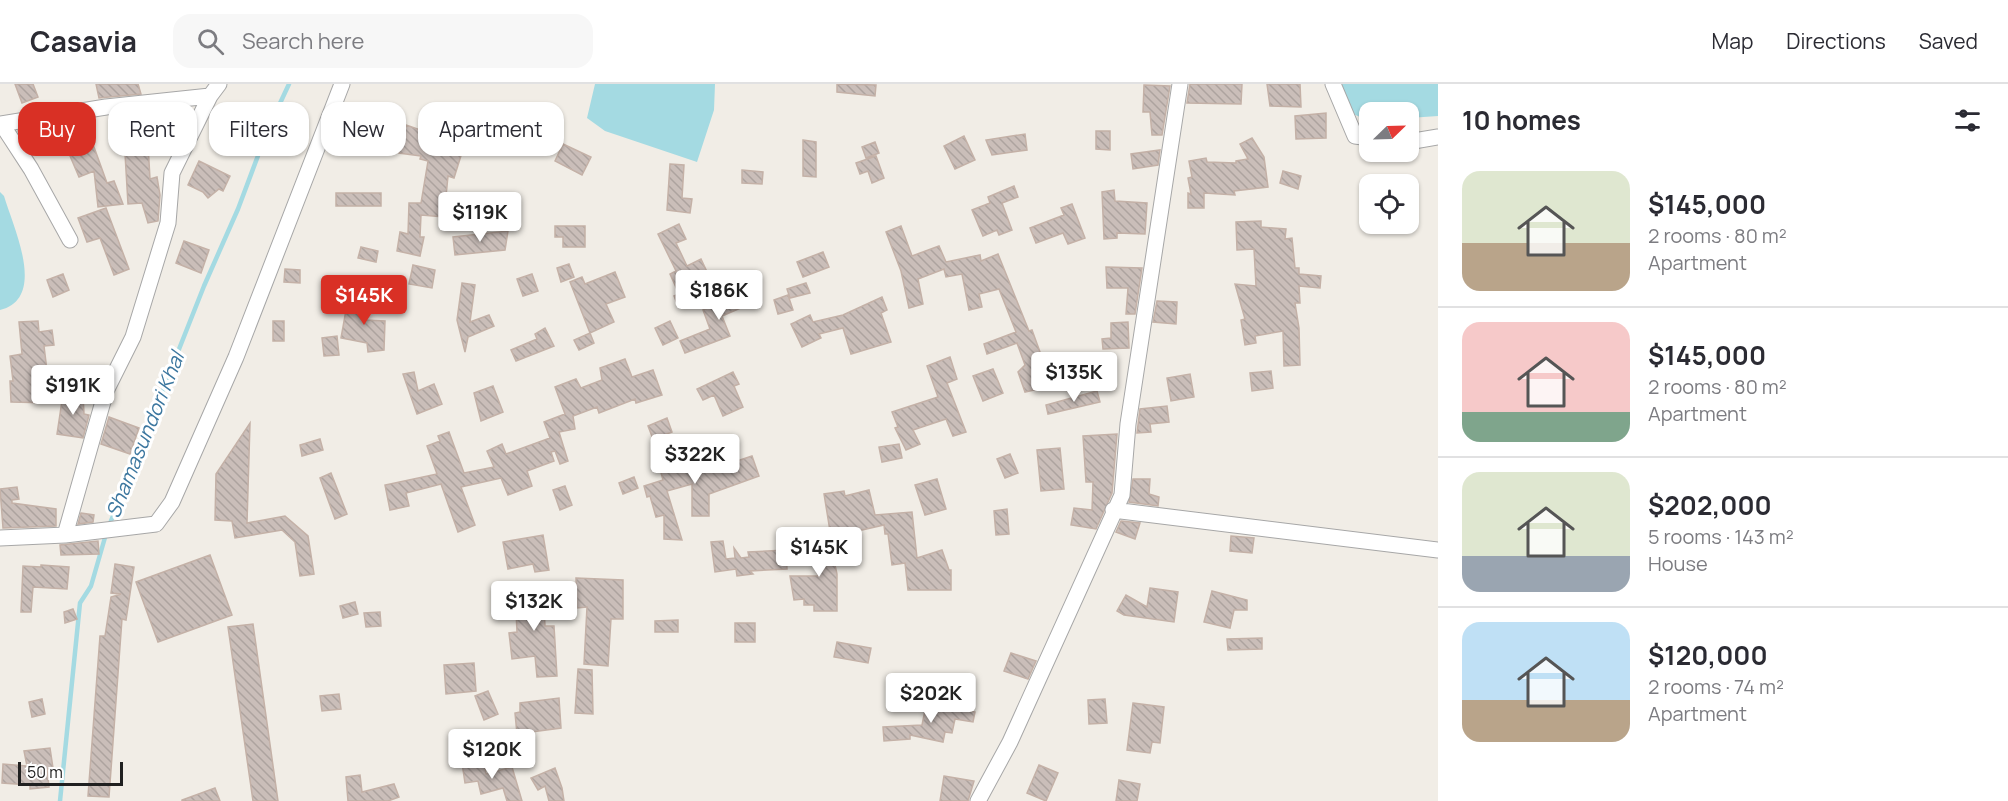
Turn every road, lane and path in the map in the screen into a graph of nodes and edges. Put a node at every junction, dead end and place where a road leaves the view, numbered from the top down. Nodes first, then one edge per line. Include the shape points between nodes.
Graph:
1 (342, 84) edge
2 (1180, 84) edge
3 (1333, 84) edge
4 (215, 90) edge
5 (0, 125) edge
6 (1359, 137) edge
7 (1438, 137) edge
8 (1419, 140) edge
9 (70, 240) dead end
10 (1113, 510) junction
11 (65, 536) junction
12 (0, 538) edge
13 (1438, 550) edge
14 (978, 801) edge

1 - 11 street via 236,357 172,502 156,524
2 - 10 street via 1128,424 1122,495
3 - 6 street via 1354,136
4 - 5 street
4 - 11 street via 172,173 168,223 132,337 106,391
5 - 9 street via 31,169
7 - 8 street
10 - 13 street
10 - 14 street via 1010,742
11 - 12 street

